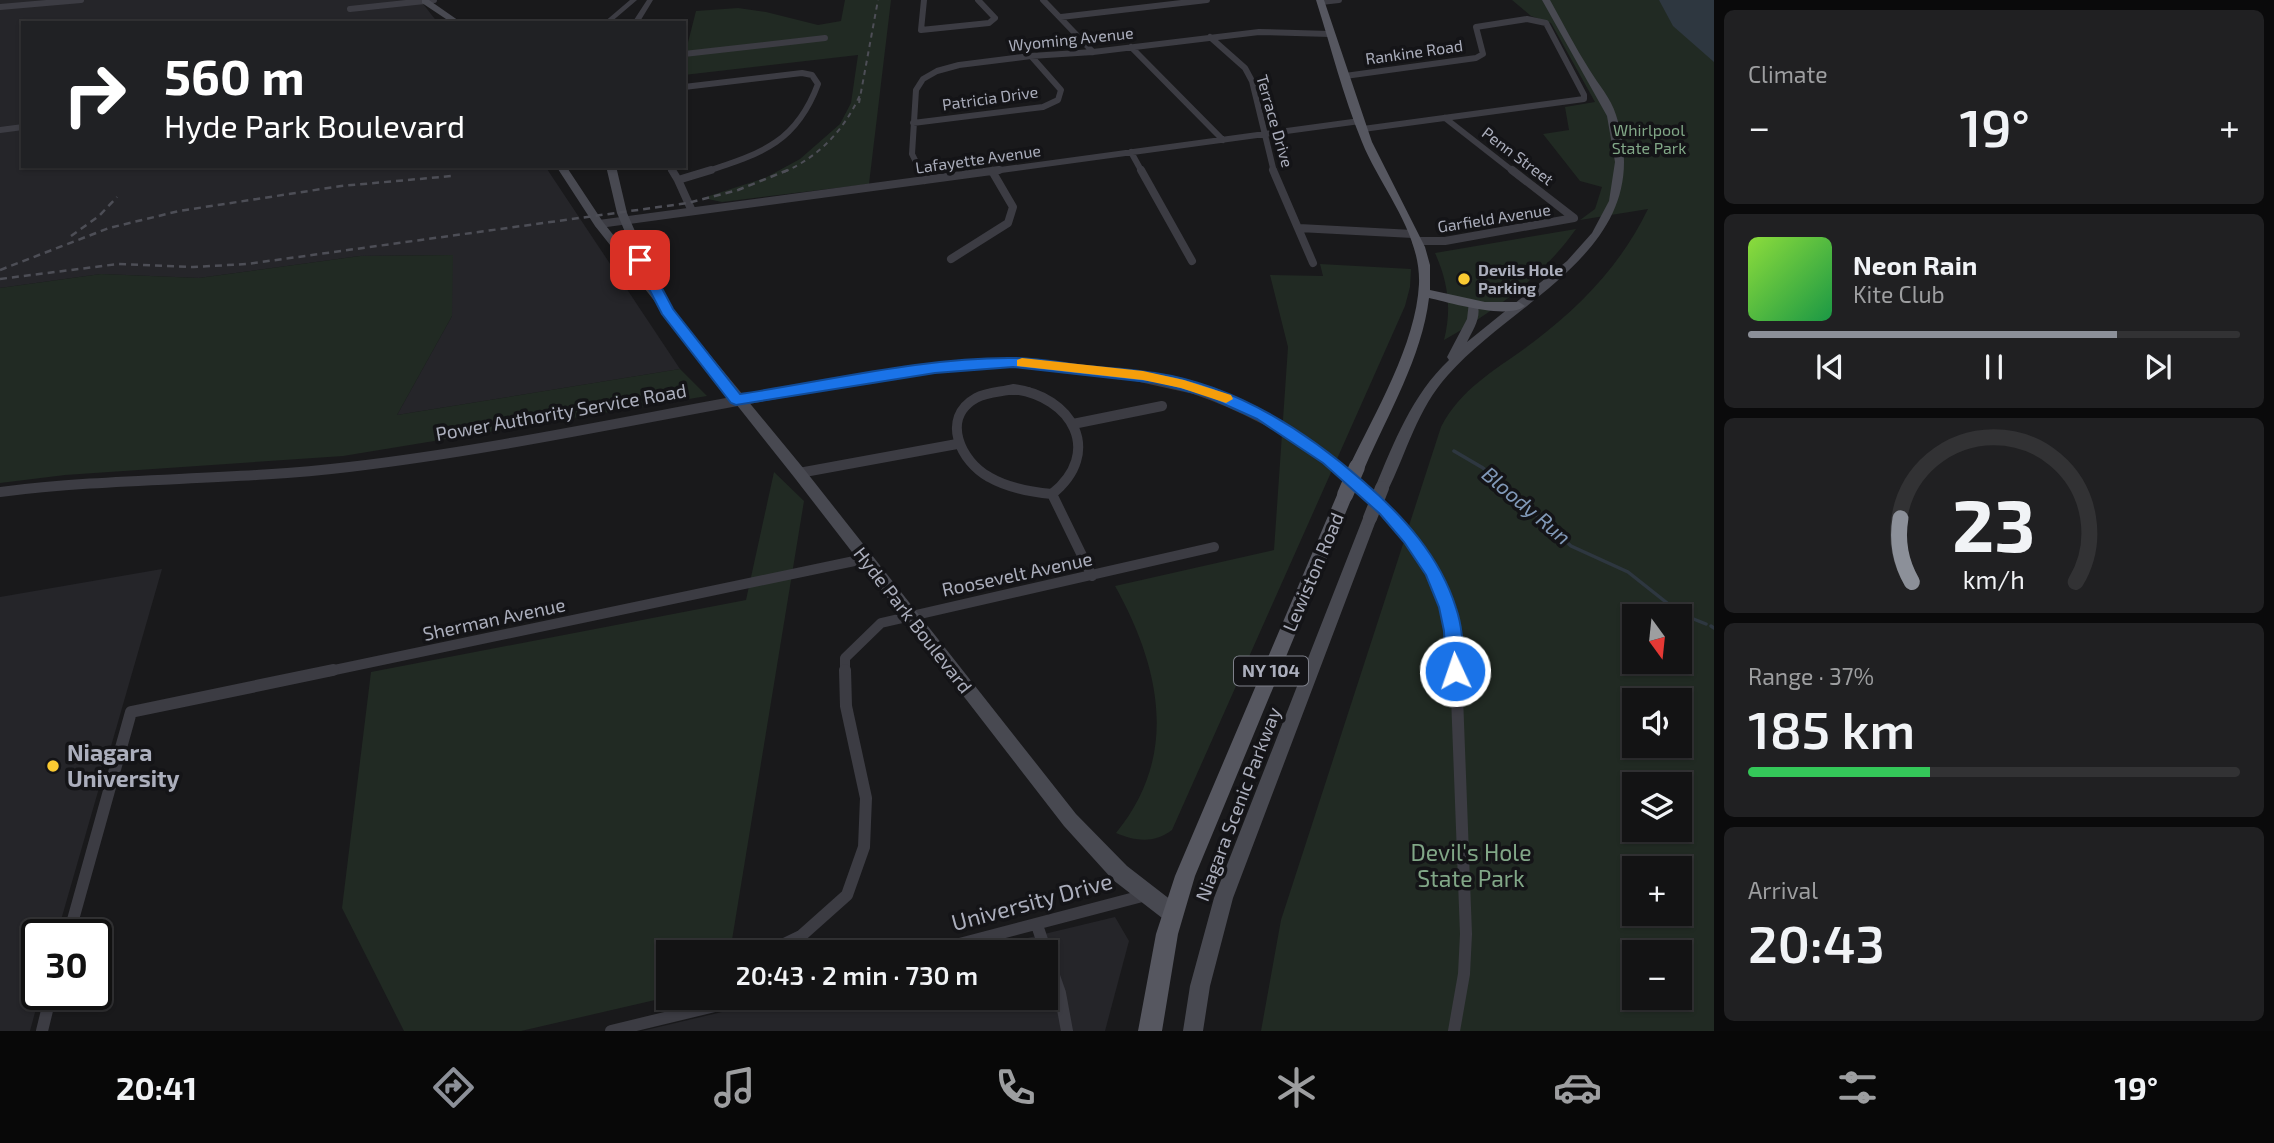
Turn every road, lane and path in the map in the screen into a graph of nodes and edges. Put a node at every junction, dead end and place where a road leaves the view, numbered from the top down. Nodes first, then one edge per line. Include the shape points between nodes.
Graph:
1 (81, 0) edge
2 (425, 0) edge
3 (434, 0) edge
4 (634, 0) edge
5 (650, 0) edge
6 (925, 0) edge
7 (978, 0) edge
8 (1043, 0) edge
9 (1208, 0) edge
10 (1339, 0) edge
11 (1546, 0) edge
12 (1321, 1) edge
13 (0, 7) edge
14 (350, 9) dead end
15 (1061, 17) junction
16 (441, 21) edge
17 (455, 21) edge
18 (608, 21) edge
19 (636, 21) edge
20 (1330, 34) junction
21 (825, 37) dead end
22 (1210, 37) junction
23 (1131, 47) junction
24 (1093, 52) junction
25 (686, 54) edge
26 (1031, 56) junction
27 (1345, 76) junction
28 (1579, 85) joint
29 (686, 87) edge
30 (1445, 118) junction
31 (913, 123) junction
32 (1361, 125) junction
33 (21, 127) edge
34 (0, 130) edge
35 (1264, 134) junction
36 (1223, 140) junction
37 (1131, 152) junction
38 (562, 168) edge
39 (612, 168) edge
40 (671, 168) edge
41 (992, 171) junction
42 (678, 180) junction
43 (925, 180) junction
44 (692, 211) junction
45 (1574, 217) joint
46 (625, 220) junction
47 (599, 224) junction
48 (1298, 228) junction
49 (1414, 238) junction
50 (951, 260) dead end
51 (1192, 261) dead end
52 (1313, 263) dead end
53 (1424, 292) junction
54 (1473, 304) junction
55 (1519, 306) junction
56 (667, 311) junction
57 (1449, 365) junction
58 (736, 400) junction
59 (1162, 406) dead end
60 (1073, 424) junction
61 (957, 444) junction
62 (799, 473) junction
63 (0, 492) edge
64 (1052, 494) junction
65 (1214, 547) dead end
66 (864, 559) junction
67 (1092, 576) junction
68 (909, 615) junction
69 (1146, 895) junction
70 (1173, 914) junction
71 (73, 919) edge
72 (1037, 925) junction
73 (793, 940) edge
74 (977, 940) edge
75 (1042, 940) edge
76 (1058, 987) edge
77 (47, 1010) edge
78 (710, 1010) edge
79 (663, 1025) edge
80 (42, 1031) edge
81 (611, 1031) edge
82 (1067, 1031) edge
83 (1150, 1031) edge
84 (1193, 1031) edge
85 (1454, 1031) edge

1 - 13 street
2 - 3 street
2 - 14 street
2 - 16 main road
2 - 17 main road
4 - 18 street
5 - 19 street
6 - 7 street via 920,30 989,23 995,18
8 - 15 street
9 - 15 street
10 - 12 street
11 - 55 main road, Niagara Scenic Parkway via 1611,113 1621,175 1595,239 1577,260
12 - 20 main road, Lewiston Road / NY 104
15 - 24 street
20 - 22 street, Wyoming Avenue via 1259,32
20 - 27 main road, Lewiston Road / NY 104
21 - 25 street
22 - 23 street, Wyoming Avenue
22 - 35 street, Terrace Drive via 1245,68
23 - 24 street, Wyoming Avenue
23 - 36 street
24 - 26 street, Wyoming Avenue
26 - 31 street, Wyoming Avenue via 937,71 916,90
26 - 31 street, Patricia Drive via 1061,90 1058,100 1043,107
27 - 28 street, Rankine Road via 1476,58 1484,49 1476,27 1534,19 1546,23
27 - 32 main road, Lewiston Road / NY 104
28 - 30 street, Lafayette Avenue via 1584,99
29 - 42 street via 802,73 812,75 818,84 798,125 778,139 759,152
30 - 32 street, Lafayette Avenue
30 - 45 street, Penn Street
31 - 43 street, Wyoming Avenue via 912,154
32 - 35 street, Lafayette Avenue
32 - 49 main road, Lewiston Road / NY 104
33 - 34 street
35 - 36 street, Lafayette Avenue
35 - 48 street, Terrace Drive via 1274,172
36 - 37 street, Lafayette Avenue
37 - 41 street, Lafayette Avenue
37 - 51 street
38 - 47 main road, Hyde Park Boulevard
39 - 46 main road, Hyde Park Boulevard
40 - 42 street
41 - 43 street, Lafayette Avenue
41 - 50 street via 1013,207 1008,223
42 - 44 street
43 - 44 street, Lafayette Avenue
44 - 46 street, Lafayette Avenue
45 - 49 street, Garfield Avenue via 1445,242
46 - 47 street, Lafayette Avenue
46 - 56 main road, Hyde Park Boulevard
47 - 56 main road, Hyde Park Boulevard
48 - 49 street, Garfield Avenue
48 - 52 street, Terrace Drive
49 - 53 main road, Lewiston Road / NY 104 via 1424,264
53 - 54 main road
53 - 70 main road, Lewiston Road / NY 104, bridge via 1411,341 1196,846
54 - 55 main road
54 - 57 main road via 1471,322
55 - 57 main road, Niagara Scenic Parkway
56 - 58 main road, Hyde Park Boulevard
57 - 84 main road, Niagara Scenic Parkway, bridge via 1411,418 1225,889
58 - 62 main road, Hyde Park Boulevard
58 - 63 street, Power Authority Service Road via 363,466 106,480
58 - 85 street, Power Authority Service Road via 992,362 1136,374 1197,388 1262,415 1318,451 1374,499 1426,560 1444,595 1453,631 1466,934
59 - 60 street
60 - 61 street via 1048,400 1013,389 979,396 962,407
60 - 64 street via 1079,445 1076,468
61 - 62 street
61 - 64 street via 975,468 994,481 1013,489
62 - 66 main road, Hyde Park Boulevard
64 - 67 street
65 - 67 street, Roosevelt Avenue
66 - 68 main road, Hyde Park Boulevard
66 - 71 street, Sherman Avenue via 131,712
67 - 68 street, Roosevelt Avenue
68 - 69 main road, Hyde Park Boulevard via 1086,838
68 - 73 street, Roosevelt Avenue via 881,623 845,657 846,706 866,798 864,847 846,895
69 - 70 main road, Hyde Park Boulevard
69 - 72 street, University Drive
70 - 83 main road, Lewiston Road / NY 104
72 - 74 street, University Drive
72 - 75 street
76 - 82 street
77 - 80 street
78 - 79 street
79 - 81 street

